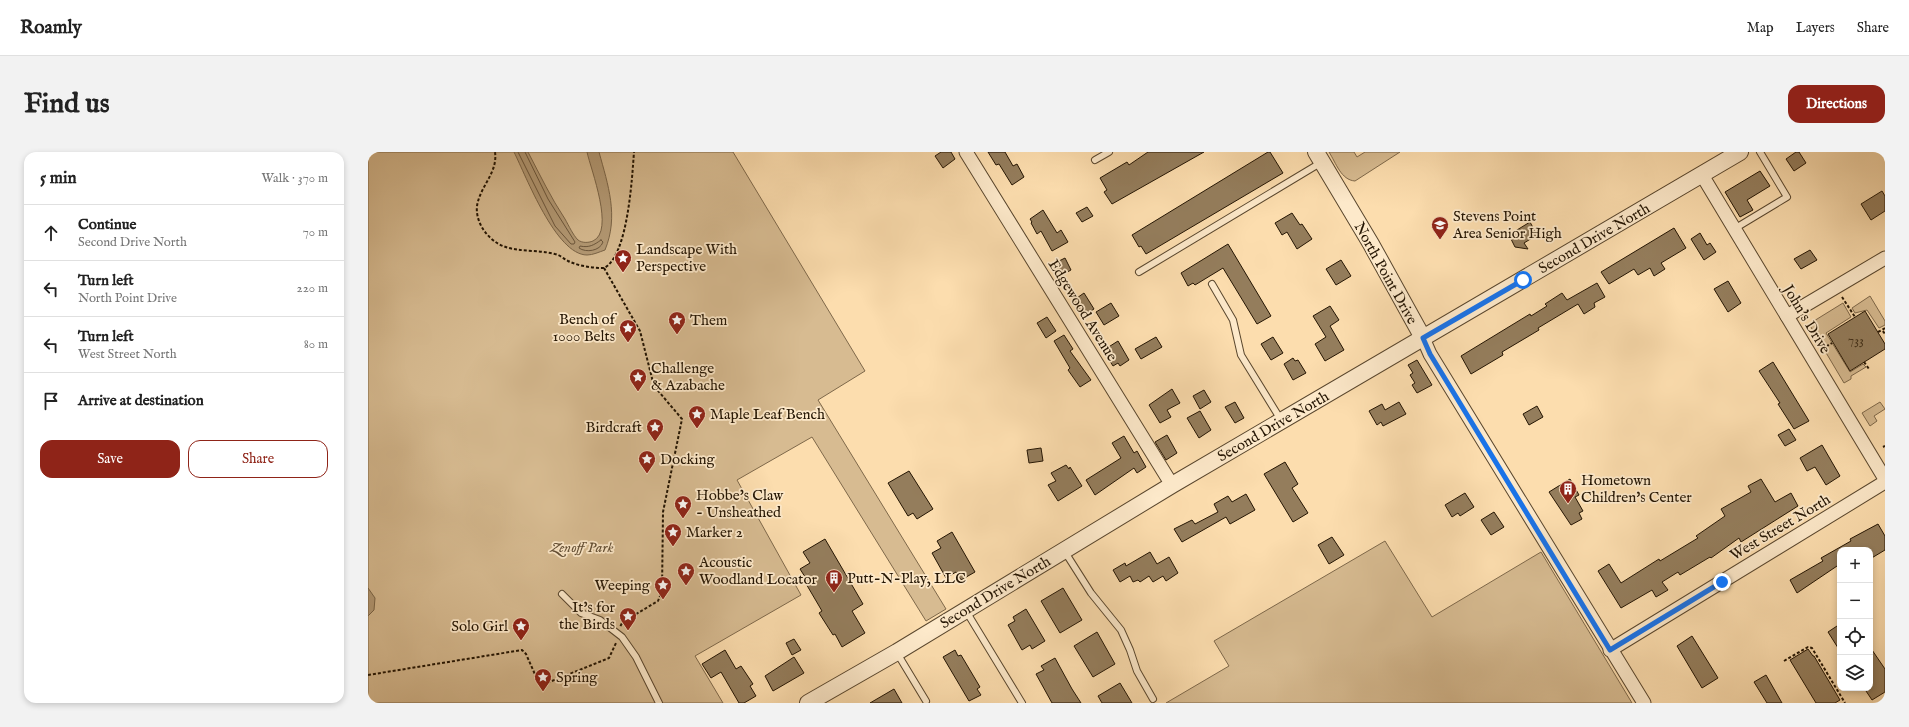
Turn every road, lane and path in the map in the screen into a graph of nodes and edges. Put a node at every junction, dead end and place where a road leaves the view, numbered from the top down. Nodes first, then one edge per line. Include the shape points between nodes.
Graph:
1 (495, 152) edge
2 (634, 152) edge
3 (966, 152) edge
4 (1109, 152) edge
5 (1740, 152) edge
6 (1760, 152) edge
7 (1319, 157) edge
8 (1095, 160) dead end
9 (1702, 175) junction
10 (1734, 229) junction
11 (1885, 258) edge
12 (604, 268) junction
13 (1139, 272) dead end
14 (1212, 284) dead end
15 (1836, 288) junction
16 (1787, 316) junction
17 (1855, 318) dead end
18 (1884, 329) edge
19 (1878, 332) dead end
20 (1885, 334) edge
21 (1423, 338) junction
22 (1832, 343) dead end
23 (1822, 349) dead end
24 (1864, 362) dead end
25 (1869, 369) dead end
26 (1282, 421) junction
27 (1885, 479) edge
28 (1885, 482) edge
29 (1172, 485) junction
30 (1064, 550) junction
31 (562, 594) dead end
32 (965, 610) junction
33 (618, 634) junction
34 (1610, 650) junction
35 (897, 652) junction
36 (1784, 662) dead end
37 (368, 675) edge
38 (1153, 699) dead end
39 (926, 701) dead end
40 (659, 703) edge
41 (808, 703) edge
42 (1022, 703) edge
43 (1644, 703) edge
44 (1845, 703) edge

1 - 12 path via 493,172 480,194 476,207 479,223 495,244 556,254 568,262
2 - 12 path via 626,224 615,258
3 - 29 street, Edgewood Avenue
4 - 8 lane
5 - 9 street, Second Drive North
6 - 10 lane via 1787,197
7 - 13 lane
7 - 21 street, North Point Drive
9 - 10 street, John's Drive
9 - 21 street, Second Drive North
10 - 16 street, John's Drive
11 - 15 street
12 - 33 path via 640,331 654,386 682,419 663,512 662,591 658,601 622,623
14 - 26 lane via 1233,320 1242,355
15 - 16 street
15 - 17 path
16 - 27 street, John's Drive
18 - 19 path
18 - 20 path
21 - 26 street, Second Drive North
21 - 34 street, North Point Drive via 1430,354
22 - 23 path
24 - 25 path
26 - 29 street, Second Drive North
28 - 34 street, West Street North
29 - 30 street, Second Drive North
30 - 32 street, Second Drive North
30 - 38 lane via 1091,593 1121,630
31 - 33 lane via 581,613 600,620
32 - 35 street, Second Drive North
32 - 42 lane
33 - 37 path via 609,658 547,683 537,679 522,650
33 - 40 lane via 636,657
34 - 43 street, North Point Drive
35 - 39 lane
35 - 41 street, Second Drive North
36 - 44 path via 1808,647 1812,648

